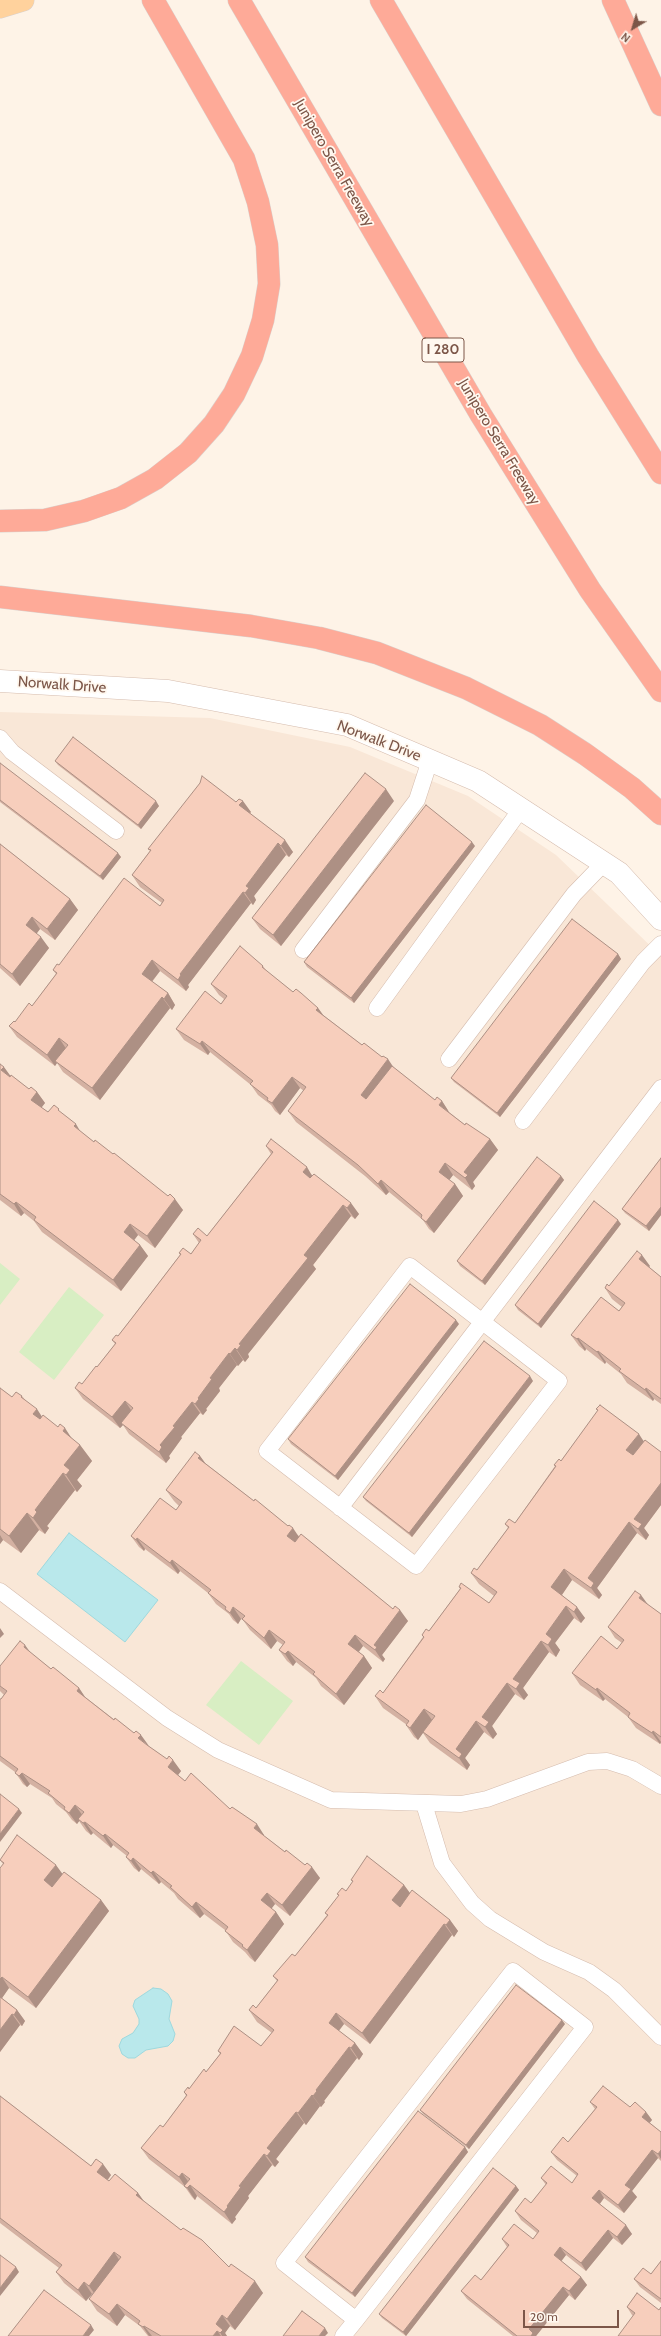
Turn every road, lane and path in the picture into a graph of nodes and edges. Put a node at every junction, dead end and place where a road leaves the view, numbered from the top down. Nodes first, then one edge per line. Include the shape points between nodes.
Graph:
1 (23, 0) edge
2 (153, 0) edge
3 (239, 0) edge
4 (381, 0) edge
5 (613, 0) edge
6 (0, 7) edge
7 (661, 106) edge
8 (661, 473) edge
9 (0, 521) edge
10 (0, 597) edge
11 (0, 681) edge
12 (661, 691) edge
13 (0, 738) edge
14 (430, 760) junction
15 (521, 809) junction
16 (661, 814) edge
17 (116, 831) dead end
18 (604, 863) junction
19 (661, 919) edge
20 (661, 944) edge
21 (303, 950) dead end
22 (377, 1008) dead end
23 (449, 1059) dead end
24 (661, 1088) edge
25 (523, 1121) dead end
26 (481, 1321) junction
27 (340, 1508) junction
28 (0, 1591) edge
29 (661, 1786) edge
30 (424, 1804) junction
31 (661, 2037) edge
32 (356, 2320) junction
33 (343, 2336) edge

1 - 6 main road
2 - 9 highway via 244,159 258,202 267,245 269,284 263,320 252,356 234,394 188,454 155,479 121,498 84,511 45,520
3 - 12 highway, Junipero Serra Freeway / I 280 via 481,415 590,590
4 - 8 highway via 588,356
5 - 7 highway
10 - 16 highway via 251,626 319,638 377,653 466,688 540,725 632,788
11 - 14 street, Norwalk Drive via 168,691 347,725
13 - 17 lane via 12,752
14 - 15 street, Norwalk Drive via 478,781
14 - 21 lane via 417,800
15 - 18 street, Norwalk Drive
15 - 22 lane
18 - 19 street, Norwalk Drive via 619,873
18 - 23 lane via 574,894
20 - 25 lane via 636,971
24 - 26 lane
26 - 27 lane
26 - 27 lane via 410,1266 267,1451
26 - 27 lane via 559,1381 416,1566
28 - 30 lane via 167,1718 218,1750 331,1800
29 - 30 lane via 632,1769 607,1761 588,1762 487,1799 460,1804
30 - 31 lane via 442,1863 472,1903 490,1919 544,1952 589,1972 614,1990
32 - 32 lane via 585,2027 513,1971 284,2263
32 - 33 lane

